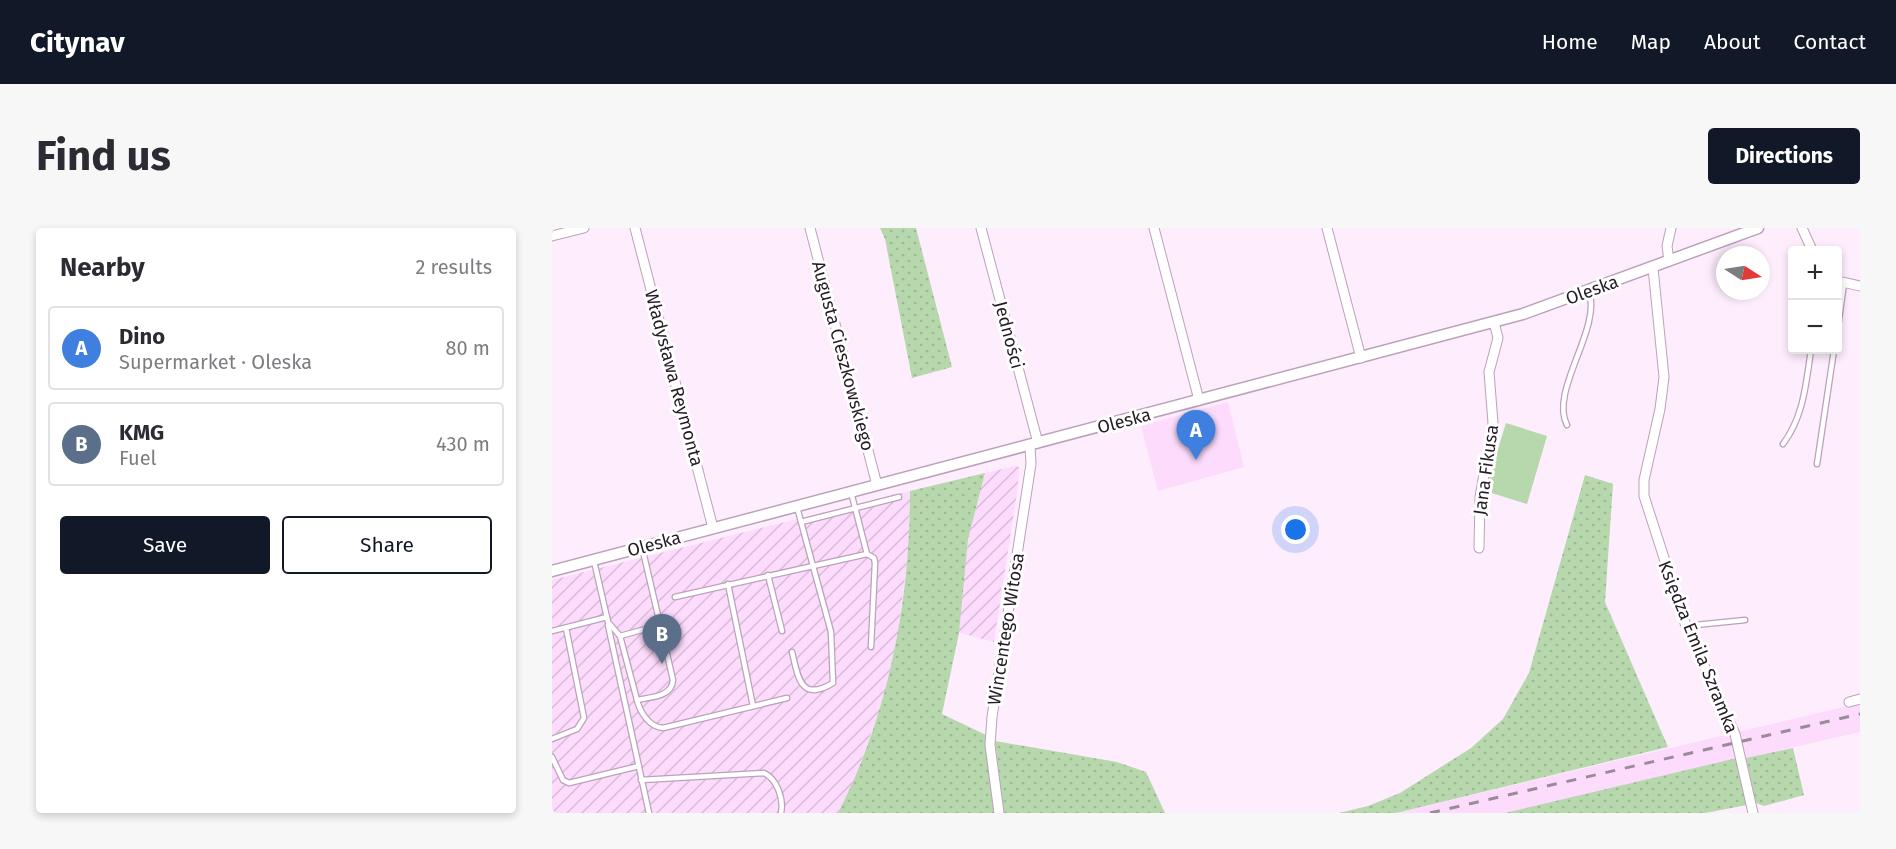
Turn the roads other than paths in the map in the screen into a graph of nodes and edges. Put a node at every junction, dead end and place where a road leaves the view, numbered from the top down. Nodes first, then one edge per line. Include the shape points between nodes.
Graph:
1 (584, 228) edge
2 (635, 228) edge
3 (810, 228) edge
4 (981, 228) edge
5 (1154, 228) edge
6 (1327, 228) edge
7 (1671, 228) edge
8 (1758, 228) edge
9 (1802, 228) edge
10 (555, 233) edge
11 (1810, 246) edge
12 (1669, 261) junction
13 (1653, 268) junction
14 (1842, 282) edge
15 (1860, 286) edge
16 (1589, 291) junction
17 (1494, 322) junction
18 (1810, 354) edge
19 (1833, 354) edge
20 (1361, 358) junction
21 (1199, 400) junction
22 (1567, 425) dead end
23 (1034, 444) junction
24 (1783, 444) dead end
25 (1817, 464) dead end
26 (877, 485) junction
27 (851, 492) junction
28 (899, 498) dead end
29 (797, 507) junction
30 (855, 509) junction
31 (801, 522) junction
32 (714, 528) junction
33 (642, 547) junction
34 (1479, 548) dead end
35 (867, 554) junction
36 (594, 560) junction
37 (813, 566) junction
38 (552, 571) edge
39 (768, 575) junction
40 (728, 584) junction
41 (675, 597) dead end
42 (607, 620) junction
43 (1745, 620) dead end
44 (660, 625) junction
45 (1686, 626) junction
46 (566, 628) junction
47 (552, 631) edge
48 (782, 631) dead end
49 (620, 636) junction
50 (871, 647) dead end
51 (792, 652) dead end
52 (787, 699) dead end
53 (1860, 699) edge
54 (637, 700) junction
55 (1849, 702) dead end
56 (753, 706) junction
57 (552, 739) edge
58 (552, 757) edge
59 (639, 766) junction
60 (642, 780) junction
61 (649, 813) edge
62 (781, 813) edge
63 (999, 813) edge
64 (1754, 813) edge

1 - 10 street
2 - 32 street, Władysława Reymonta
3 - 26 street, Augusta Cieszkowskiego
4 - 23 street, Jedności
5 - 21 street
6 - 20 street
7 - 12 street
8 - 12 street, Oleska
9 - 11 street
12 - 13 street, Oleska
13 - 16 street, Oleska
13 - 45 street, Księdza Emila Szramka via 1664,377 1644,496
14 - 15 street
16 - 17 street, Oleska
16 - 22 lane via 1592,311 1563,408
17 - 20 street, Oleska
17 - 34 street, Jana Fikusa via 1498,338 1489,372 1493,423 1480,497
18 - 24 lane via 1801,412
19 - 25 lane
20 - 21 street, Oleska
21 - 23 street, Oleska
23 - 26 street, Oleska
23 - 63 street, Wincentego Witosa via 992,717 990,745
26 - 27 street, Oleska
27 - 29 street, Oleska
27 - 30 lane
28 - 30 lane
29 - 31 lane
29 - 32 street, Oleska
30 - 31 lane
30 - 35 lane
31 - 37 lane
32 - 33 street, Oleska
33 - 36 street, Oleska
33 - 44 lane
35 - 37 lane
35 - 50 lane via 875,563
36 - 38 street, Oleska
36 - 42 lane
37 - 39 lane
37 - 51 lane via 831,632 833,683 804,688
39 - 40 lane
39 - 48 lane
40 - 41 lane
40 - 56 lane
42 - 46 lane
42 - 49 lane
42 - 59 lane
43 - 45 lane
44 - 49 lane
44 - 54 lane via 673,687 668,693
45 - 64 street, Księdza Emila Szramka via 1735,734
46 - 47 lane
46 - 57 lane via 584,718 577,729
49 - 54 lane
52 - 56 lane
53 - 55 street
54 - 56 lane via 639,711 663,728
58 - 59 lane via 563,780 569,783
59 - 60 lane
60 - 61 lane
60 - 62 lane via 764,773 777,784

